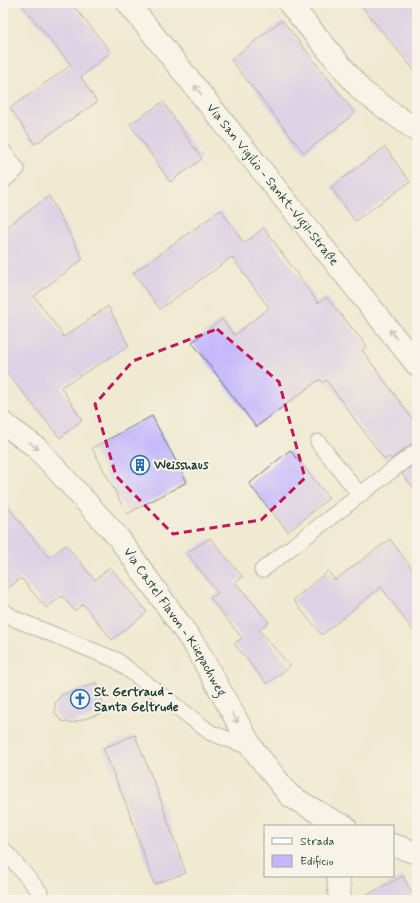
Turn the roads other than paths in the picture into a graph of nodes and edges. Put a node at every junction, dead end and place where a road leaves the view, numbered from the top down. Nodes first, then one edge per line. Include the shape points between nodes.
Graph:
1 (128, 3) edge
2 (290, 3) edge
3 (417, 131) edge
4 (3, 151) edge
5 (3, 181) edge
6 (417, 365) edge
7 (3, 423) edge
8 (318, 442) dead end
9 (417, 451) edge
10 (360, 495) junction
11 (262, 570) dead end
12 (3, 610) edge
13 (252, 748) junction
14 (339, 825) edge
15 (394, 845) edge
16 (3, 850) edge
17 (417, 853) edge
18 (338, 877) edge
19 (40, 892) dead end
20 (340, 900) edge

6 -> 1 street, Via San Vigilio - Sankt-Vigil-Straße
2 - 3 street via 362,91
4 - 5 lane via 17,169
7 -> 13 street, Via Castel Flavon - Küepachweg via 37,448 118,537 196,647
8 - 10 lane
9 - 10 lane
10 - 11 lane
12 - 13 lane via 15,619 116,660 211,733
13 - 14 street, Via Castel Flavon - Küepachweg via 290,796
15 - 17 street
16 - 19 lane
18 - 20 street

